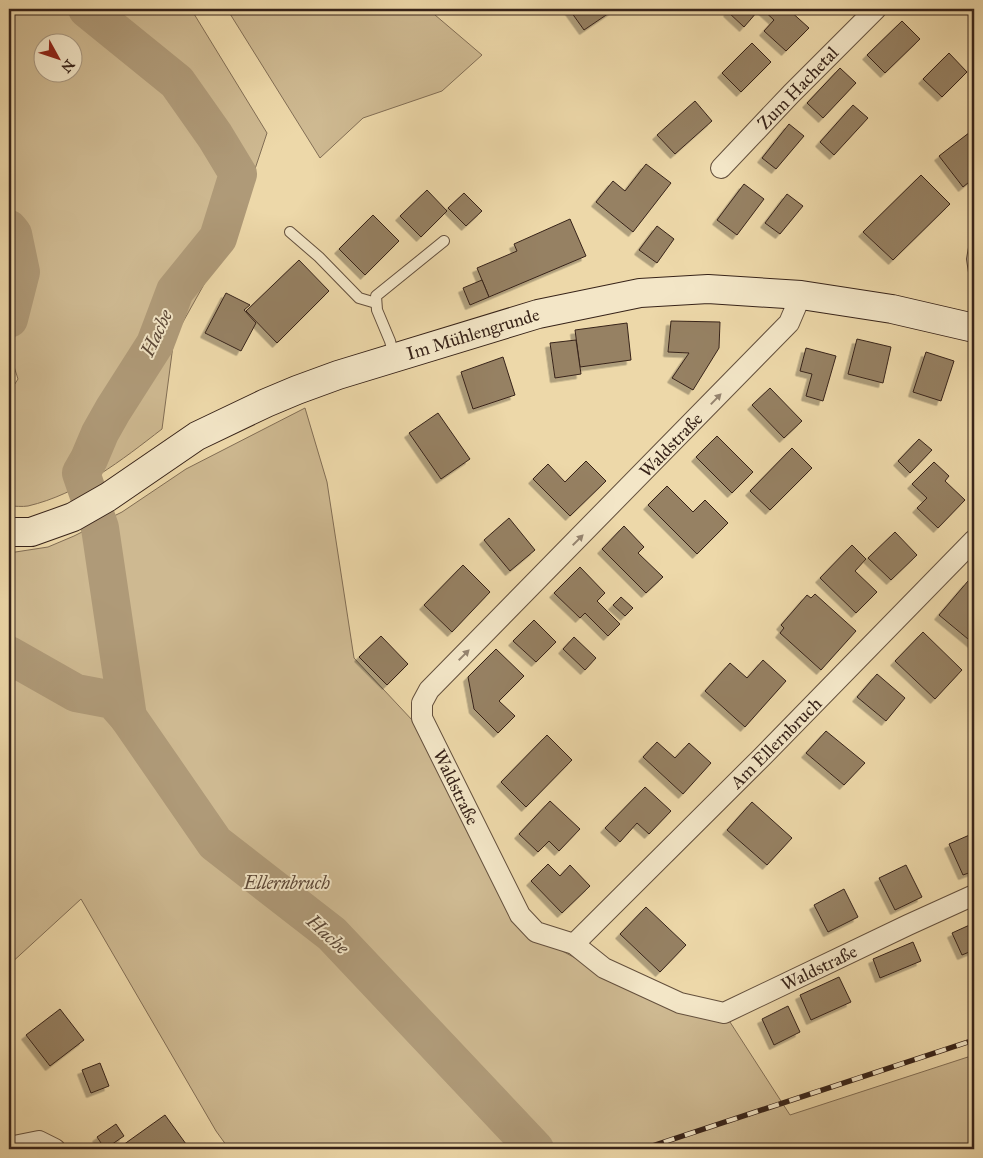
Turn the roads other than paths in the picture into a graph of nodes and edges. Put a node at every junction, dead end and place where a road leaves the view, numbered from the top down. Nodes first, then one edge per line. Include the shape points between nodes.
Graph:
1 (876, 9) edge
2 (722, 168) dead end
3 (290, 232) dead end
4 (444, 241) dead end
5 (974, 248) edge
6 (974, 272) edge
7 (801, 295) junction
8 (376, 302) junction
9 (974, 328) edge
10 (394, 357) junction
11 (9, 532) edge
12 (974, 540) edge
13 (974, 895) edge
14 (574, 944) junction
15 (9, 1147) edge
16 (55, 1149) edge

1 - 2 street, Zum Hachetal
3 - 8 lane via 359,298
4 - 8 lane via 376,296
5 - 6 lane
7 - 9 main road, Im Mühlengrunde via 892,309
7 - 10 main road, Im Mühlengrunde via 708,288 640,293 538,314
14 -> 7 street, Waldstraße via 536,932 520,915 422,718 422,703 430,690 789,324
8 - 10 lane
10 - 11 main road, Im Mühlengrunde via 297,390 197,436 73,518 31,532
12 - 14 street, Am Ellernbruch
13 - 14 street, Waldstraße via 724,1013 680,1003 604,968
15 - 16 street via 39,1140

